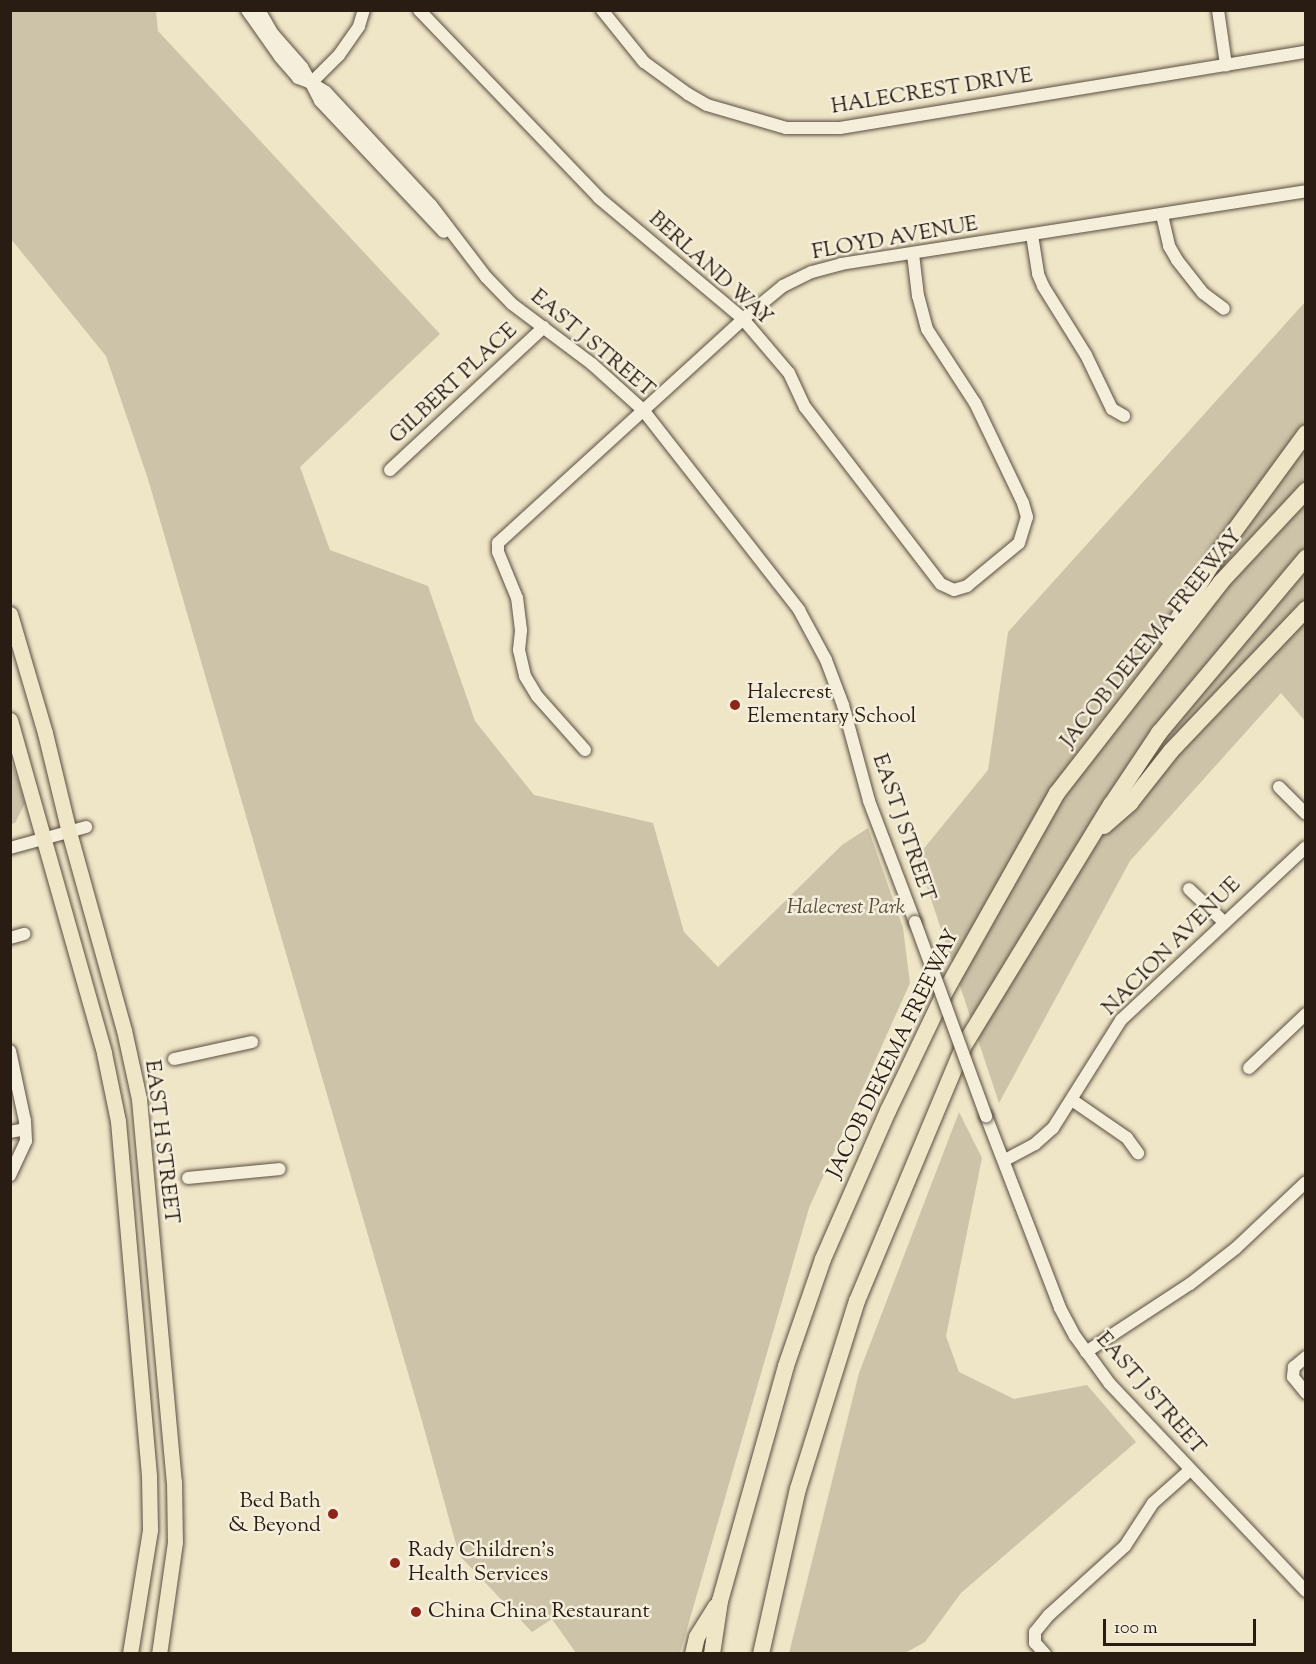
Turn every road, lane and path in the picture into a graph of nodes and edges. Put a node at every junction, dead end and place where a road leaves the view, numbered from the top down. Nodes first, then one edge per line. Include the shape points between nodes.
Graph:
1 (247, 10) edge
2 (259, 10) edge
3 (364, 10) edge
4 (419, 10) edge
5 (602, 10) edge
6 (1218, 10) edge
7 (1305, 52) edge
8 (1226, 65) junction
9 (311, 83) junction
10 (1305, 191) edge
11 (1162, 215) junction
12 (1032, 235) junction
13 (913, 254) junction
14 (1224, 309) dead end
15 (743, 319) junction
16 (544, 327) junction
17 (643, 410) junction
18 (1124, 416) dead end
19 (1305, 433) edge
20 (390, 470) dead end
21 (1305, 491) edge
22 (1305, 558) edge
23 (1305, 609) edge
24 (10, 614) edge
25 (1120, 712) junction
26 (10, 720) edge
27 (585, 750) dead end
28 (1279, 787) dead end
29 (1305, 814) edge
30 (86, 826) dead end
31 (69, 832) junction
32 (1092, 836) junction
33 (43, 838) junction
34 (1305, 847) edge
35 (10, 848) edge
36 (1189, 889) dead end
37 (1224, 922) junction
38 (24, 934) dead end
39 (10, 938) edge
40 (1305, 1014) edge
41 (252, 1042) dead end
42 (10, 1051) edge
43 (174, 1059) dead end
44 (1249, 1068) dead end
45 (1072, 1100) junction
46 (25, 1129) junction
47 (10, 1132) edge
48 (1138, 1153) dead end
49 (1005, 1160) junction
50 (280, 1169) dead end
51 (10, 1176) edge
52 (188, 1178) dead end
53 (1305, 1182) edge
54 (1086, 1352) junction
55 (1305, 1357) edge
56 (1303, 1390) edge
57 (1190, 1470) junction
58 (1305, 1591) edge
59 (720, 1601) junction
60 (130, 1653) edge
61 (159, 1653) edge
62 (693, 1653) edge
63 (712, 1653) edge
64 (761, 1653) edge
65 (1045, 1653) edge

1 - 9 street, EAST J STREET via 298,78
2 - 9 street, EAST J STREET
3 - 9 street via 359,26 339,55
4 - 15 street, BERLAND WAY via 599,198
5 - 8 street, HALECREST DRIVE via 644,62 688,94 707,105 786,128 840,128
6 - 8 street
7 - 8 street, HALECREST DRIVE
9 - 16 street, EAST J STREET via 321,101 423,212 512,304
10 - 11 street, FLOYD AVENUE
11 - 12 street, FLOYD AVENUE
11 - 14 street via 1169,246 1177,260 1203,293
12 - 13 street, FLOYD AVENUE
12 - 18 street via 1043,286 1086,355 1112,409
13 - 15 street, FLOYD AVENUE via 812,272 783,286
13 - 15 street, BERLAND WAY via 927,329 975,403 1027,517 1019,543 967,586 954,590 941,584 806,407 789,373
15 - 17 street, FLOYD AVENUE
16 - 17 street, EAST J STREET
16 - 20 street, GILBERT PLACE
17 - 27 street, FLOYD AVENUE via 498,543 517,598 519,650 525,676 537,696
17 - 49 street, EAST J STREET, bridge via 776,579 808,624 826,660 843,705 869,801
19 - 25 highway via 1219,552
21 - 25 highway, JACOB DEKEMA FREEWAY via 1221,582
22 - 32 highway via 1159,733
23 - 32 highway via 1172,751 1130,803
24 - 31 main road, EAST H STREET
25 - 59 highway, JACOB DEKEMA FREEWAY via 1057,793 946,990 888,1111 823,1259 786,1366
26 - 33 main road, EAST H STREET
28 - 29 street
30 - 31 street
31 - 33 street
31 - 61 main road, EAST H STREET via 139,1099 174,1481 175,1542
32 - 64 highway via 963,1047 857,1301 798,1490
33 - 35 street
33 - 60 main road, EAST H STREET via 104,1053 118,1121 149,1476 150,1530
34 - 37 street, NACION AVENUE
36 - 37 street
37 - 45 street, NACION AVENUE via 1121,1020
38 - 39 street
40 - 44 street
41 - 43 street
42 - 46 street
45 - 48 street via 1127,1138
45 - 49 street, NACION AVENUE via 1045,1137
46 - 47 street
46 - 51 street via 26,1140
49 - 54 street, EAST J STREET via 1060,1308
50 - 52 street
53 - 54 street via 1236,1248 1190,1284
54 - 57 street, EAST J STREET via 1110,1384
55 - 56 street via 1294,1367 1293,1377
57 - 58 street, EAST J STREET
57 - 65 street via 1153,1503 1125,1546 1035,1632 1035,1643
59 - 62 highway via 697,1637
59 - 63 highway, JACOB DEKEMA FREEWAY

